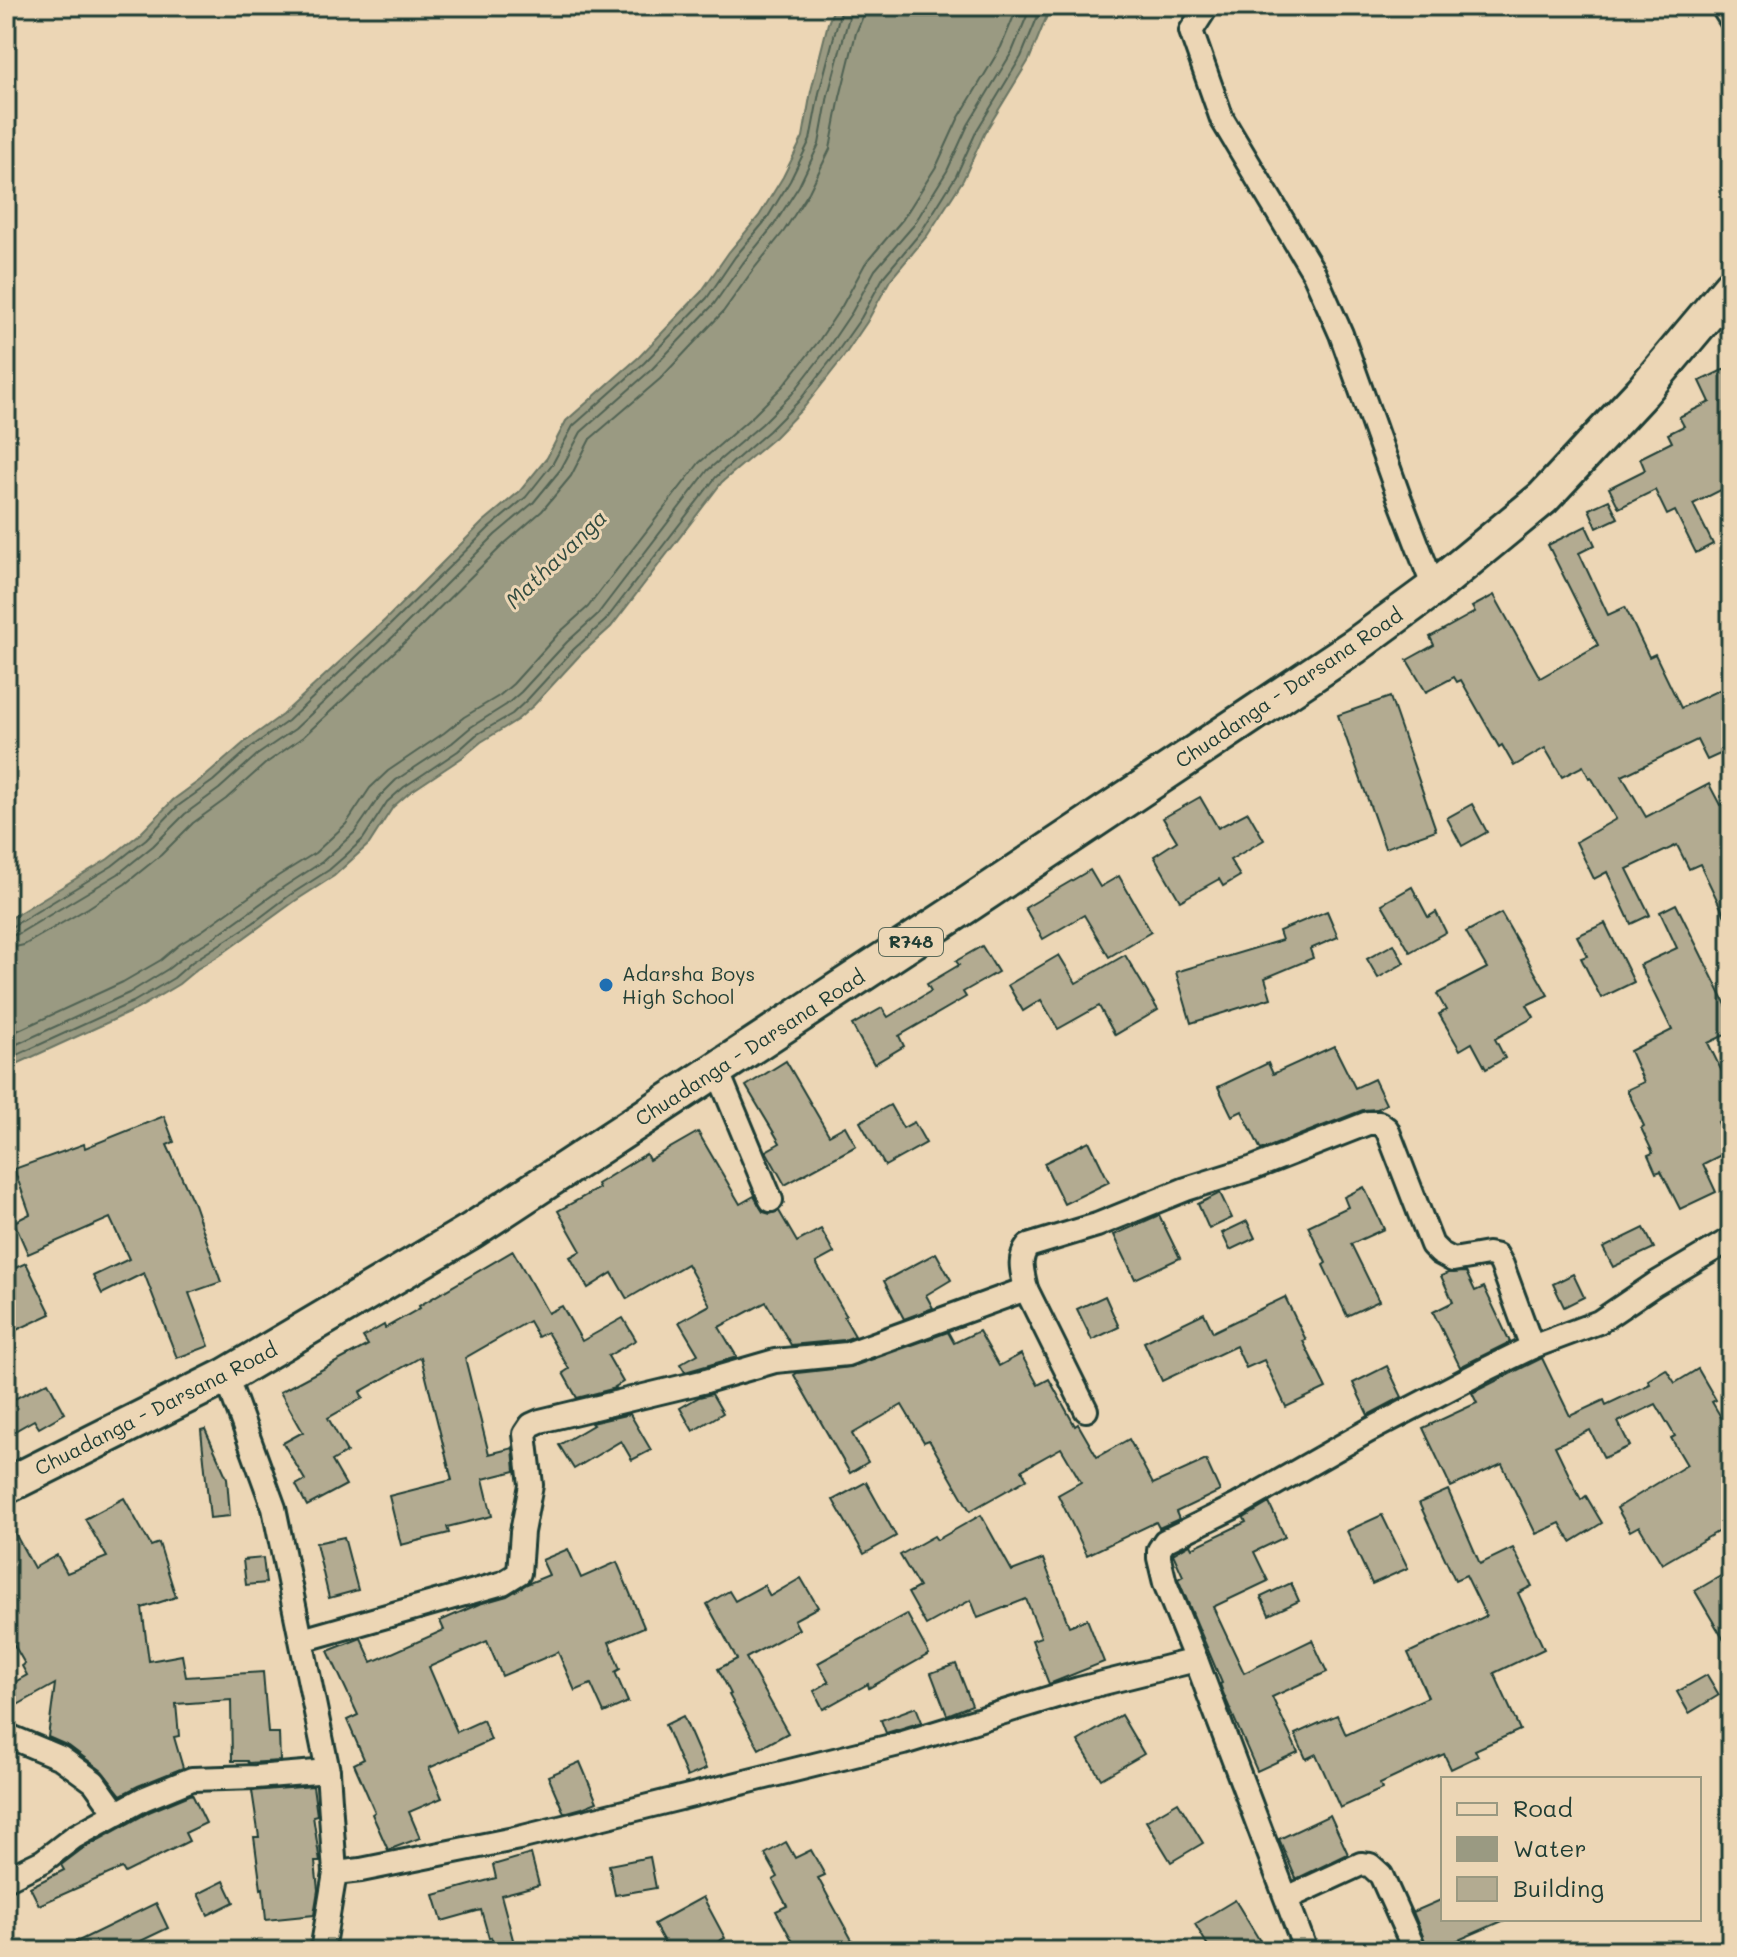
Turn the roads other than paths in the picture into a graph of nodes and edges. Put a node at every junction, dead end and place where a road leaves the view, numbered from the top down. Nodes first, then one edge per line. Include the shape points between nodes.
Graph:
1 (1207, 6) edge
2 (1722, 6) edge
3 (1731, 20) edge
4 (1731, 286) edge
5 (1434, 588) junction
6 (717, 1070) junction
7 (771, 1200) dead end
8 (1731, 1239) edge
9 (1026, 1289) junction
10 (1532, 1347) junction
11 (226, 1376) junction
12 (1086, 1410) dead end
13 (6, 1486) edge
14 (302, 1640) junction
15 (1196, 1660) junction
16 (6, 1735) edge
17 (328, 1771) junction
18 (117, 1814) junction
19 (335, 1873) junction
20 (6, 1879) edge
21 (1287, 1898) junction
22 (322, 1951) edge
23 (1306, 1951) edge
24 (1415, 1951) edge

1 - 5 street via 1191,31 1222,119 1314,273
2 - 3 street
4 - 5 main road, Chuadanga - Darsana Road / R748 via 1543,498
5 - 6 main road, Chuadanga - Darsana Road / R748 via 1355,646
6 - 7 street
6 - 11 main road, Chuadanga - Darsana Road / R748 via 471,1231
8 - 10 street via 1599,1322
9 - 10 street via 1021,1255 1028,1246 1379,1123 1387,1129 1432,1245 1453,1260 1497,1256
9 - 12 street
9 - 14 street via 847,1354 775,1361 531,1425 525,1434 531,1485 516,1576
10 - 15 street via 1165,1541 1159,1550 1165,1583
11 - 13 main road, Chuadanga - Darsana Road / R748
11 - 14 street via 274,1508
14 - 17 street
15 - 19 street via 731,1786 519,1838
15 - 21 street
16 - 18 street via 61,1758 94,1782
17 - 18 street via 192,1779
17 - 19 street
18 - 20 street
19 - 22 street
21 - 23 street
21 - 24 street via 1361,1864 1370,1865 1381,1875

